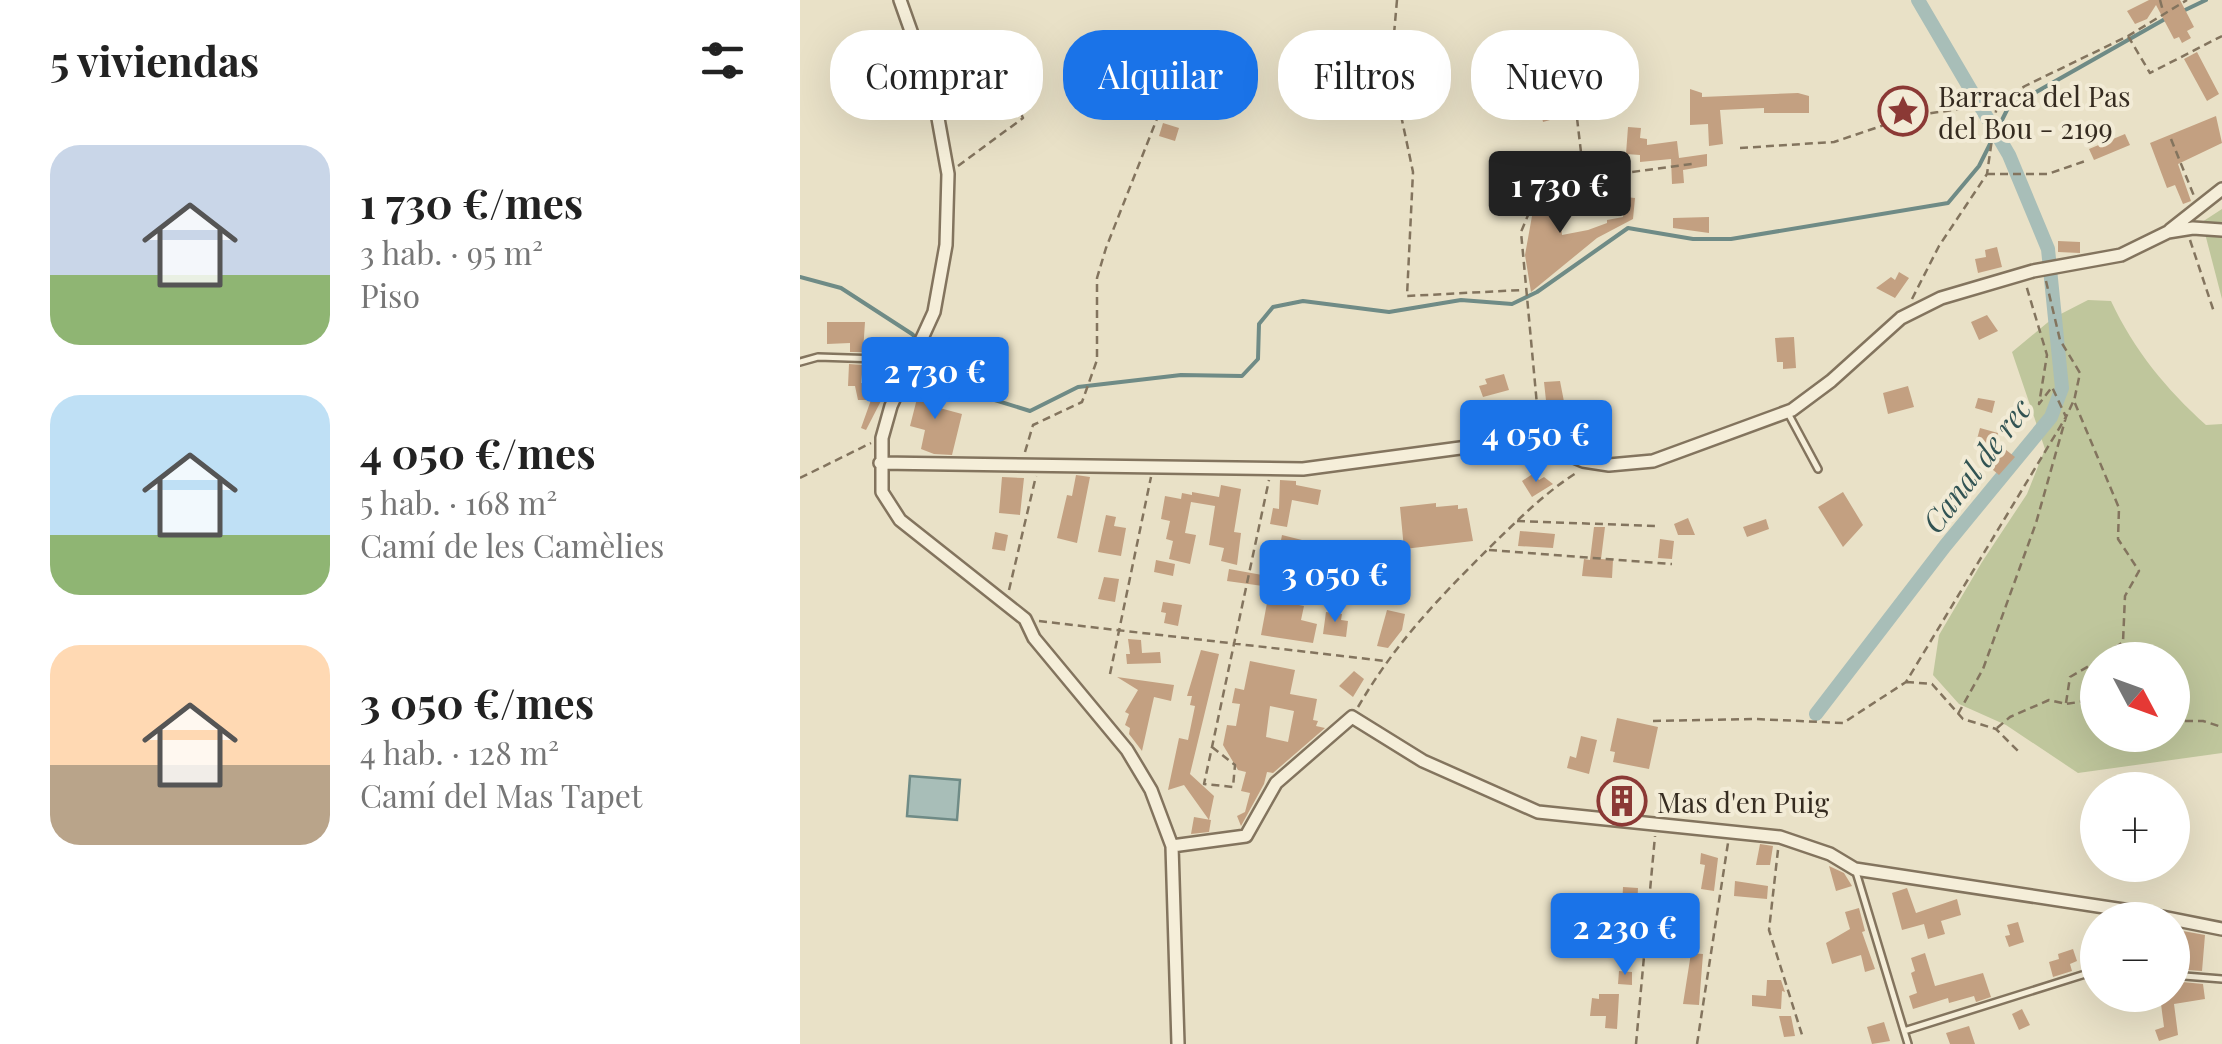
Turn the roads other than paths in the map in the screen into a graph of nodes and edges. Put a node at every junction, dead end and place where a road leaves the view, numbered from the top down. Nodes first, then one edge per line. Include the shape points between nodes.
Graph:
1 (900, 0) edge
2 (2222, 189) edge
3 (2222, 230) edge
4 (2168, 232) junction
5 (912, 360) junction
6 (800, 362) edge
7 (1787, 412) junction
8 (880, 463) junction
9 (1818, 470) dead end
10 (1172, 846) junction
11 (1855, 870) junction
12 (2222, 929) edge
13 (2080, 976) edge
14 (2190, 976) edge
15 (2222, 979) edge
16 (1904, 1030) junction
17 (1178, 1044) edge
18 (1908, 1044) edge

1 - 5 street via 934,96 948,174 946,244 934,312
2 - 4 street
3 - 4 street
4 - 7 street via 2121,255 1940,298 1901,318
5 - 6 lane
5 - 8 street via 891,406
7 - 8 street via 1652,461 1608,465 1550,446 1505,442 1303,469
7 - 9 lane
8 - 10 street via 882,492 900,520 1025,619 1127,750
10 - 11 street via 1246,836 1276,783 1352,717 1423,761 1538,812 1780,837
10 - 17 street
11 - 12 street
11 - 16 lane
13 - 16 lane
14 - 15 lane
16 - 18 lane

